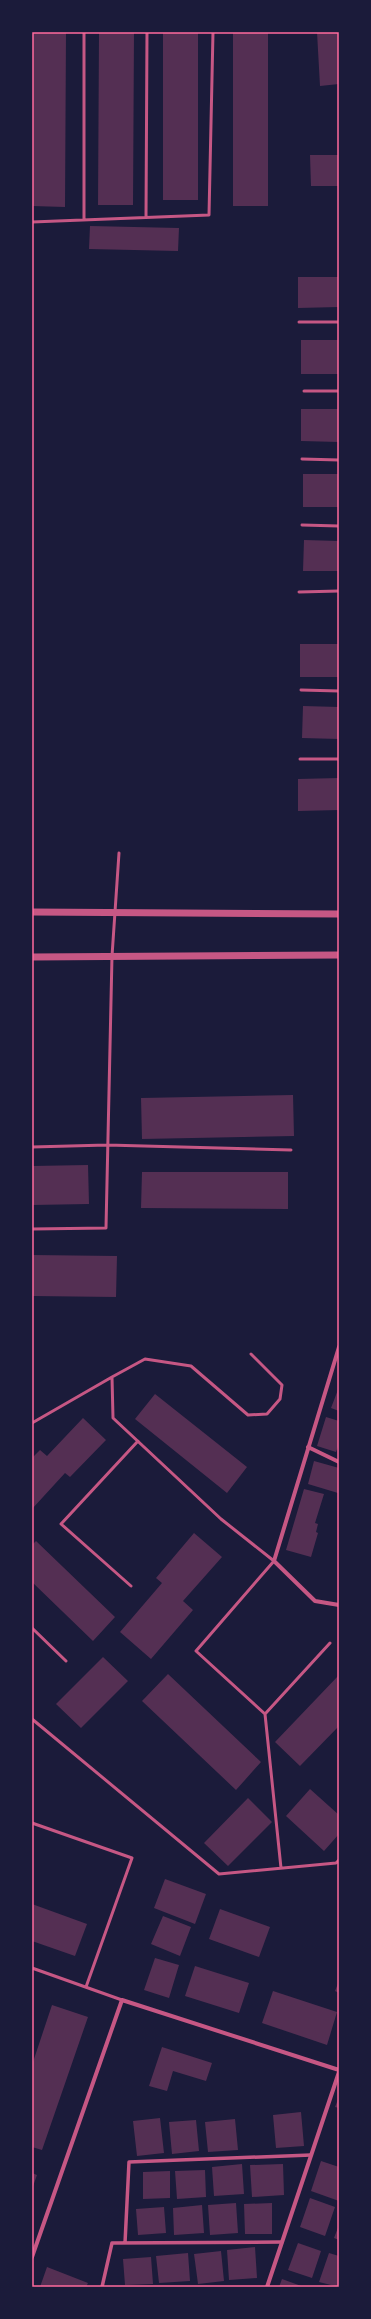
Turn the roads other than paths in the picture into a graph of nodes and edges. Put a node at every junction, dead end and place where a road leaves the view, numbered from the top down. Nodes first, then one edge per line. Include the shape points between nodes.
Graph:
1 (84, 32) edge
2 (147, 32) edge
3 (213, 32) edge
4 (146, 217) junction
5 (84, 220) junction
6 (32, 222) edge
7 (299, 322) dead end
8 (339, 322) edge
9 (304, 391) dead end
10 (339, 391) edge
11 (302, 459) dead end
12 (339, 460) edge
13 (302, 526) dead end
14 (339, 526) edge
15 (339, 591) edge
16 (300, 592) dead end
17 (301, 690) dead end
18 (339, 691) edge
19 (300, 759) dead end
20 (339, 759) edge
21 (119, 853) dead end
22 (32, 912) edge
23 (115, 913) junction
24 (339, 914) edge
25 (339, 955) edge
26 (112, 956) junction
27 (32, 957) edge
28 (107, 1145) junction
29 (32, 1147) edge
30 (291, 1150) dead end
31 (32, 1229) edge
32 (339, 1348) edge
33 (250, 1354) dead end
34 (112, 1377) junction
35 (32, 1423) edge
36 (138, 1441) junction
37 (308, 1447) junction
38 (339, 1462) edge
39 (274, 1561) junction
40 (131, 1586) dead end
41 (339, 1605) edge
42 (32, 1628) edge
43 (330, 1643) dead end
44 (66, 1661) dead end
45 (265, 1714) junction
46 (32, 1719) edge
47 (32, 1823) edge
48 (339, 1860) edge
49 (281, 1868) junction
50 (32, 1968) edge
51 (86, 1987) junction
52 (122, 2000) junction
53 (339, 2071) edge
54 (311, 2155) junction
55 (282, 2242) junction
56 (125, 2243) junction
57 (32, 2257) edge
58 (102, 2287) edge
59 (267, 2287) edge

1 - 5 lane
2 - 4 lane
3 - 4 lane via 209,215
4 - 5 lane
5 - 6 lane
7 - 8 lane
9 - 10 lane
11 - 12 lane
13 - 14 lane
15 - 16 lane
17 - 18 lane
19 - 20 lane
21 - 23 lane
22 - 23 street
23 - 24 street
23 - 26 lane
25 - 26 street
26 - 27 street
26 - 28 lane
28 - 29 lane
28 - 30 lane
28 - 31 lane via 106,1228
32 - 37 street
33 - 34 lane via 282,1385 280,1400 267,1414 248,1415 191,1366 145,1359
34 - 35 lane
34 - 36 lane via 113,1418
36 - 39 lane via 221,1519
36 - 40 lane via 61,1524
37 - 38 street
37 - 39 street
39 - 41 street via 315,1601
39 - 45 lane via 196,1651
42 - 44 lane
43 - 45 lane
45 - 49 lane
46 - 49 lane via 219,1874
47 - 51 lane via 132,1858
48 - 49 lane via 336,1863
50 - 51 lane
51 - 52 lane
52 - 53 street
52 - 57 street
53 - 54 street
54 - 55 street
54 - 56 street via 129,2162
55 - 56 street
55 - 59 street
56 - 58 street via 112,2243

